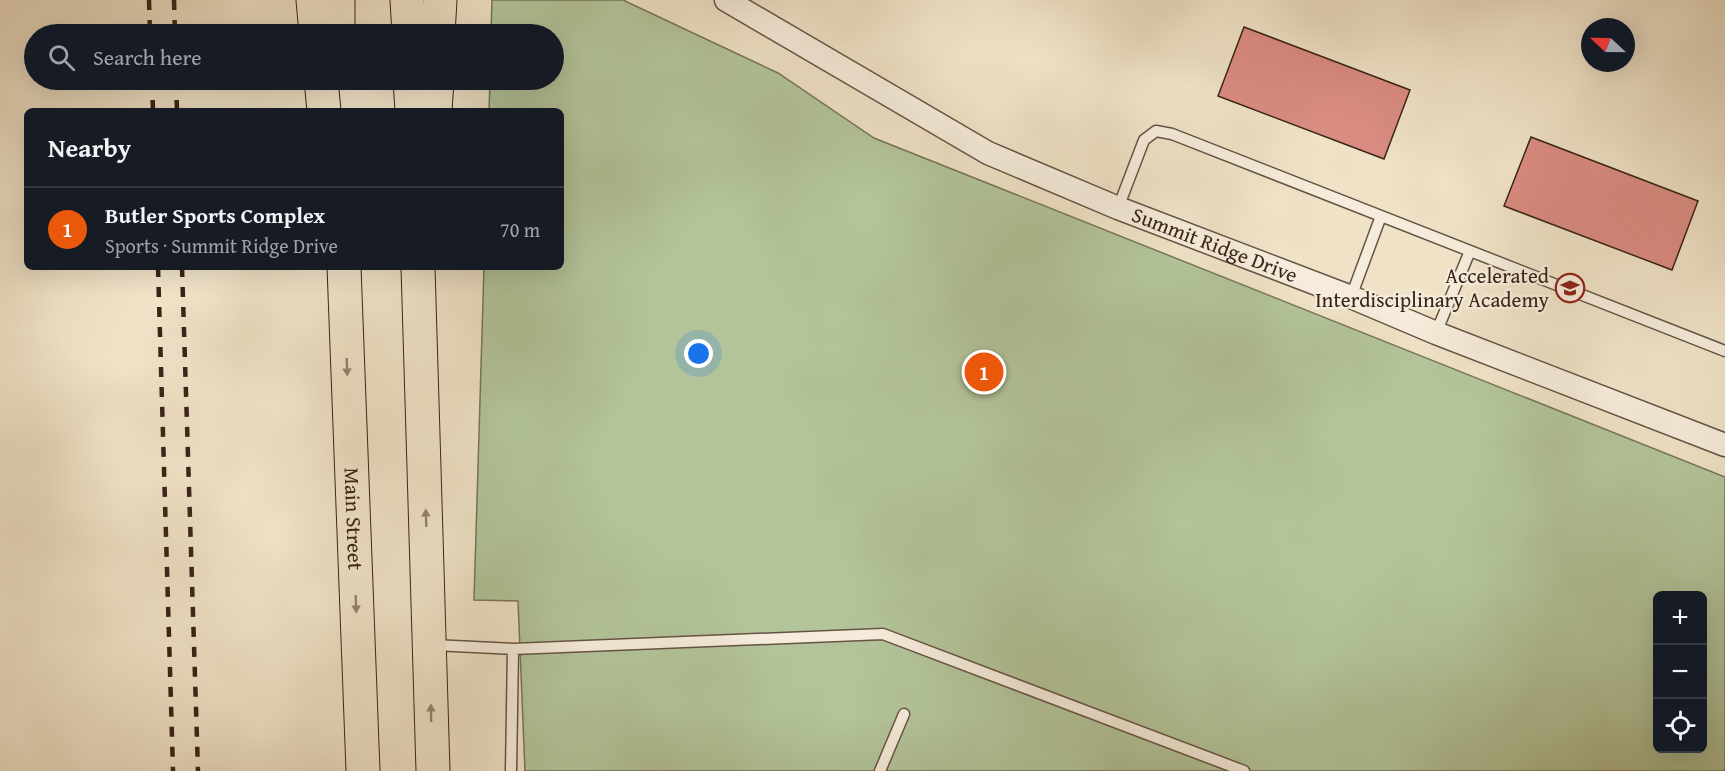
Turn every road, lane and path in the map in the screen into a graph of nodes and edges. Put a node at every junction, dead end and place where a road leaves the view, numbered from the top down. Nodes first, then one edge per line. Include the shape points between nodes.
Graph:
1 (313, 0) edge
2 (338, 0) edge
3 (407, 0) edge
4 (440, 0) edge
5 (726, 0) edge
6 (315, 24) edge
7 (338, 24) edge
8 (408, 24) edge
9 (439, 24) edge
10 (322, 90) edge
11 (339, 90) edge
12 (411, 90) edge
13 (436, 90) edge
14 (324, 108) edge
15 (340, 108) edge
16 (412, 108) edge
17 (435, 108) edge
18 (1118, 208) junction
19 (1382, 216) junction
20 (1470, 251) junction
21 (341, 270) edge
22 (417, 270) edge
23 (429, 270) edge
24 (1351, 297) junction
25 (1436, 333) junction
26 (1725, 351) edge
27 (423, 407) junction
28 (1725, 445) edge
29 (429, 645) junction
30 (513, 649) junction
31 (904, 714) dead end
32 (363, 771) edge
33 (433, 771) edge
34 (511, 771) edge
35 (879, 771) edge
36 (1244, 771) edge

1 - 6 highway
2 - 7 highway
3 - 8 highway
4 - 9 highway
5 - 18 street, Summit Ridge Drive via 988,153
10 - 14 highway
11 - 15 highway
12 - 16 highway
13 - 17 highway
18 - 19 lane via 1144,140 1156,131
18 - 24 street, Summit Ridge Drive
19 - 20 lane
19 - 24 lane
20 - 25 lane
20 - 26 lane
21 -> 32 highway, Main Street
22 - 27 highway
23 - 27 highway
24 - 25 street, Summit Ridge Drive
25 - 28 street, Summit Ridge Drive
29 -> 27 highway
29 - 30 lane
33 -> 29 highway
30 - 34 lane
30 - 36 lane via 883,634
31 - 35 lane

